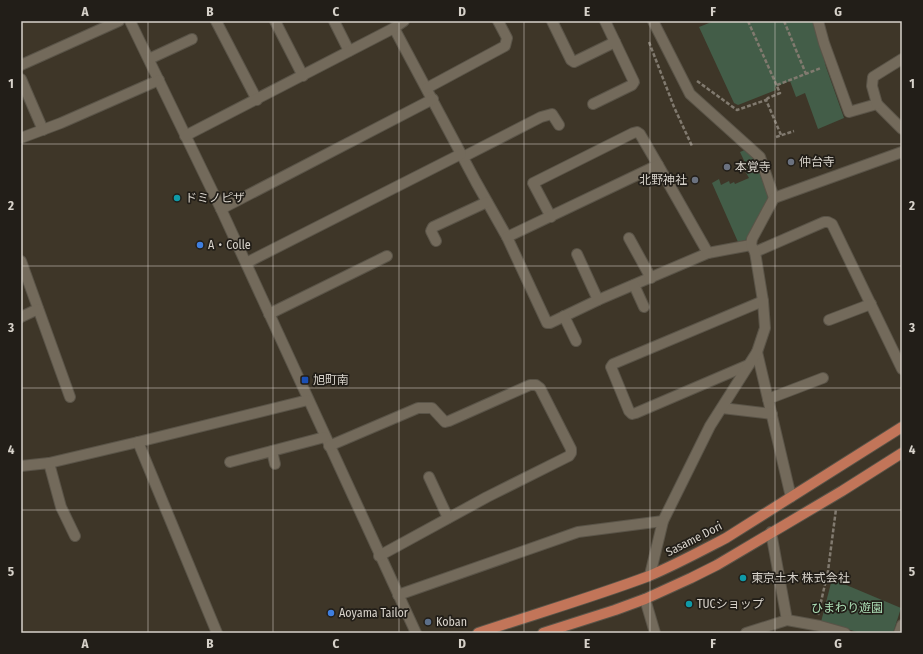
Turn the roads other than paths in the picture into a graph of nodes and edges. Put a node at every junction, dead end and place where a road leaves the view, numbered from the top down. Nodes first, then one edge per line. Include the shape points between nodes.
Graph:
1 (119, 21) edge
2 (130, 21) edge
3 (216, 21) edge
4 (275, 21) edge
5 (334, 21) edge
6 (498, 21) edge
7 (552, 21) edge
8 (605, 21) edge
9 (653, 21) edge
10 (818, 21) edge
11 (401, 23) edge
12 (192, 39) dead end
13 (615, 42) junction
14 (349, 51) junction
15 (149, 59) junction
16 (902, 59) edge
17 (21, 65) edge
18 (303, 76) junction
19 (21, 79) edge
20 (159, 80) junction
21 (427, 88) junction
22 (433, 99) junction
23 (257, 100) junction
24 (593, 104) dead end
25 (877, 104) junction
26 (559, 126) dead end
27 (902, 129) edge
28 (43, 130) junction
29 (185, 136) junction
30 (21, 138) edge
31 (902, 152) edge
32 (462, 155) junction
33 (658, 165) junction
34 (774, 198) junction
35 (487, 202) junction
36 (221, 209) junction
37 (551, 217) junction
38 (507, 237) junction
39 (630, 238) dead end
40 (436, 241) dead end
41 (753, 249) junction
42 (708, 253) junction
43 (576, 254) dead end
44 (387, 256) dead end
45 (21, 261) edge
46 (246, 263) junction
47 (651, 278) junction
48 (634, 285) junction
49 (598, 300) junction
50 (763, 301) junction
51 (871, 304) junction
52 (644, 307) dead end
53 (38, 309) junction
54 (269, 314) junction
55 (564, 316) junction
56 (21, 317) edge
57 (829, 320) dead end
58 (576, 341) dead end
59 (757, 352) junction
60 (748, 365) junction
61 (902, 369) edge
62 (823, 378) dead end
63 (70, 397) dead end
64 (768, 399) junction
65 (308, 400) junction
66 (722, 408) junction
67 (772, 414) junction
68 (902, 428) edge
69 (327, 441) junction
70 (138, 442) junction
71 (272, 451) junction
72 (902, 453) edge
73 (230, 462) dead end
74 (49, 463) junction
75 (275, 464) dead end
76 (21, 466) edge
77 (429, 477) dead end
78 (790, 497) junction
79 (448, 518) junction
80 (663, 521) junction
81 (771, 532) junction
82 (75, 536) dead end
83 (379, 556) junction
84 (650, 575) junction
85 (398, 595) junction
86 (645, 599) junction
87 (787, 620) junction
88 (902, 625) edge
89 (217, 633) edge
90 (416, 633) edge
91 (478, 633) edge
92 (543, 633) edge
93 (654, 633) edge
94 (746, 633) edge
95 (845, 633) edge
96 (899, 633) edge

1 - 17 street
2 - 15 street
3 - 23 street
4 - 18 street
5 - 14 street
6 - 21 street via 507,38 505,46
7 - 13 street via 574,62
8 - 13 street
9 - 34 street via 690,94 760,157
10 - 25 street via 849,112
11 - 14 street
11 - 21 street
12 - 15 street
13 - 24 street via 634,82
14 - 18 street
15 - 20 street
16 - 25 street via 873,78 872,86
18 - 23 street
19 - 28 street
20 - 28 street
20 - 29 street
21 - 22 street
22 - 32 street
22 - 36 street
23 - 29 street
25 - 27 street
26 - 32 street via 552,114 541,117
28 - 30 street
29 - 36 street
31 - 34 street
32 - 35 street
32 - 46 street
33 - 37 street
33 - 37 street via 640,134 633,133 533,183
33 - 42 street
34 - 41 street via 752,239
35 - 38 street
35 - 40 street via 434,227 431,231
36 - 46 street
37 - 38 street
38 - 55 street via 545,321 550,323
39 - 47 street
41 - 42 street
41 - 50 street
41 - 51 street via 828,222 832,224
42 - 47 street
43 - 49 street
44 - 54 street
45 - 53 street
46 - 54 street
47 - 48 street
48 - 49 street
48 - 52 street
49 - 55 street
50 - 59 street via 765,328
50 - 60 street via 611,367 632,414
51 - 57 street
51 - 61 street
53 - 56 street
53 - 63 street
54 - 65 street
55 - 58 street
59 - 60 street
59 - 64 street
60 - 66 street
62 - 64 street
64 - 67 street
65 - 69 street
65 - 70 street
66 - 67 street
66 - 80 street via 710,426
67 - 78 street
68 - 78 main road, Sasame Dori
69 - 71 street
69 - 79 street via 418,408 432,408 444,422 449,421 536,385 540,388 571,453
69 - 83 street
70 - 74 street
70 - 89 street
71 - 73 street
71 - 75 street
72 - 81 main road
74 - 76 street
74 - 82 street via 61,507
77 - 79 street
78 - 84 main road, Sasame Dori via 726,538
79 - 83 street
80 - 84 street
80 - 85 street via 578,532
81 - 86 main road via 717,565
81 - 87 street
83 - 85 street
84 - 91 main road, Sasame Dori
85 - 90 street
86 - 92 main road
86 - 93 street
87 - 94 street
87 - 95 street
88 - 96 street

